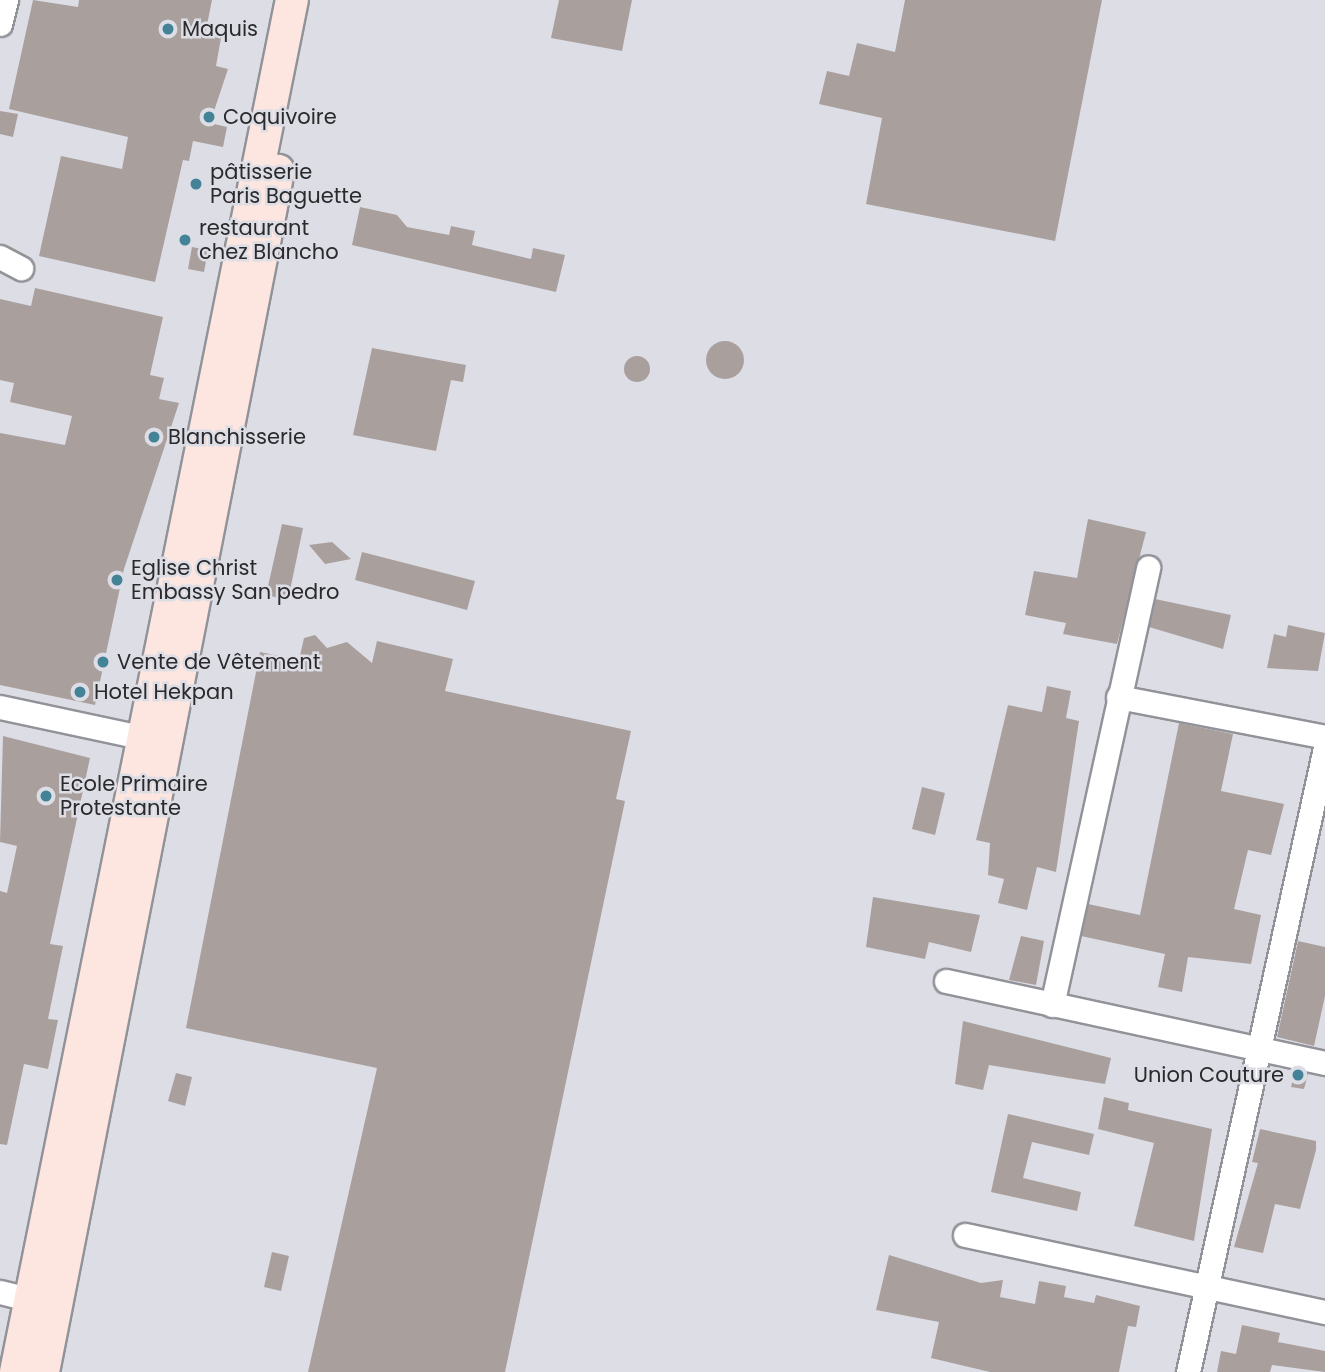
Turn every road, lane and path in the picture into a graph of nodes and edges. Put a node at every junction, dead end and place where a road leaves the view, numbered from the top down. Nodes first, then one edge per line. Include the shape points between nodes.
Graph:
1 (6, 0) edge
2 (292, 0) edge
3 (312, 0) edge
4 (0, 24) edge
5 (0, 257) edge
6 (21, 268) dead end
7 (1148, 567) dead end
8 (1118, 697) junction
9 (0, 707) edge
10 (1325, 737) edge
11 (153, 739) junction
12 (1325, 748) edge
13 (946, 981) dead end
14 (1052, 1005) junction
15 (1260, 1048) junction
16 (1325, 1063) edge
17 (965, 1235) dead end
18 (1207, 1286) junction
19 (0, 1292) edge
20 (31, 1300) junction
21 (1325, 1312) edge
22 (16, 1372) edge
23 (43, 1372) edge
24 (1188, 1372) edge

1 - 4 street
2 - 11 main road
3 - 11 main road
5 - 6 street
7 - 8 street
8 - 10 street
8 - 14 street
9 - 11 street
11 - 20 main road
11 - 23 main road
12 - 15 street
13 - 14 street
14 - 15 street
15 - 16 street
15 - 18 street
17 - 18 street
18 - 21 street
18 - 24 street
19 - 20 street
20 - 22 main road

